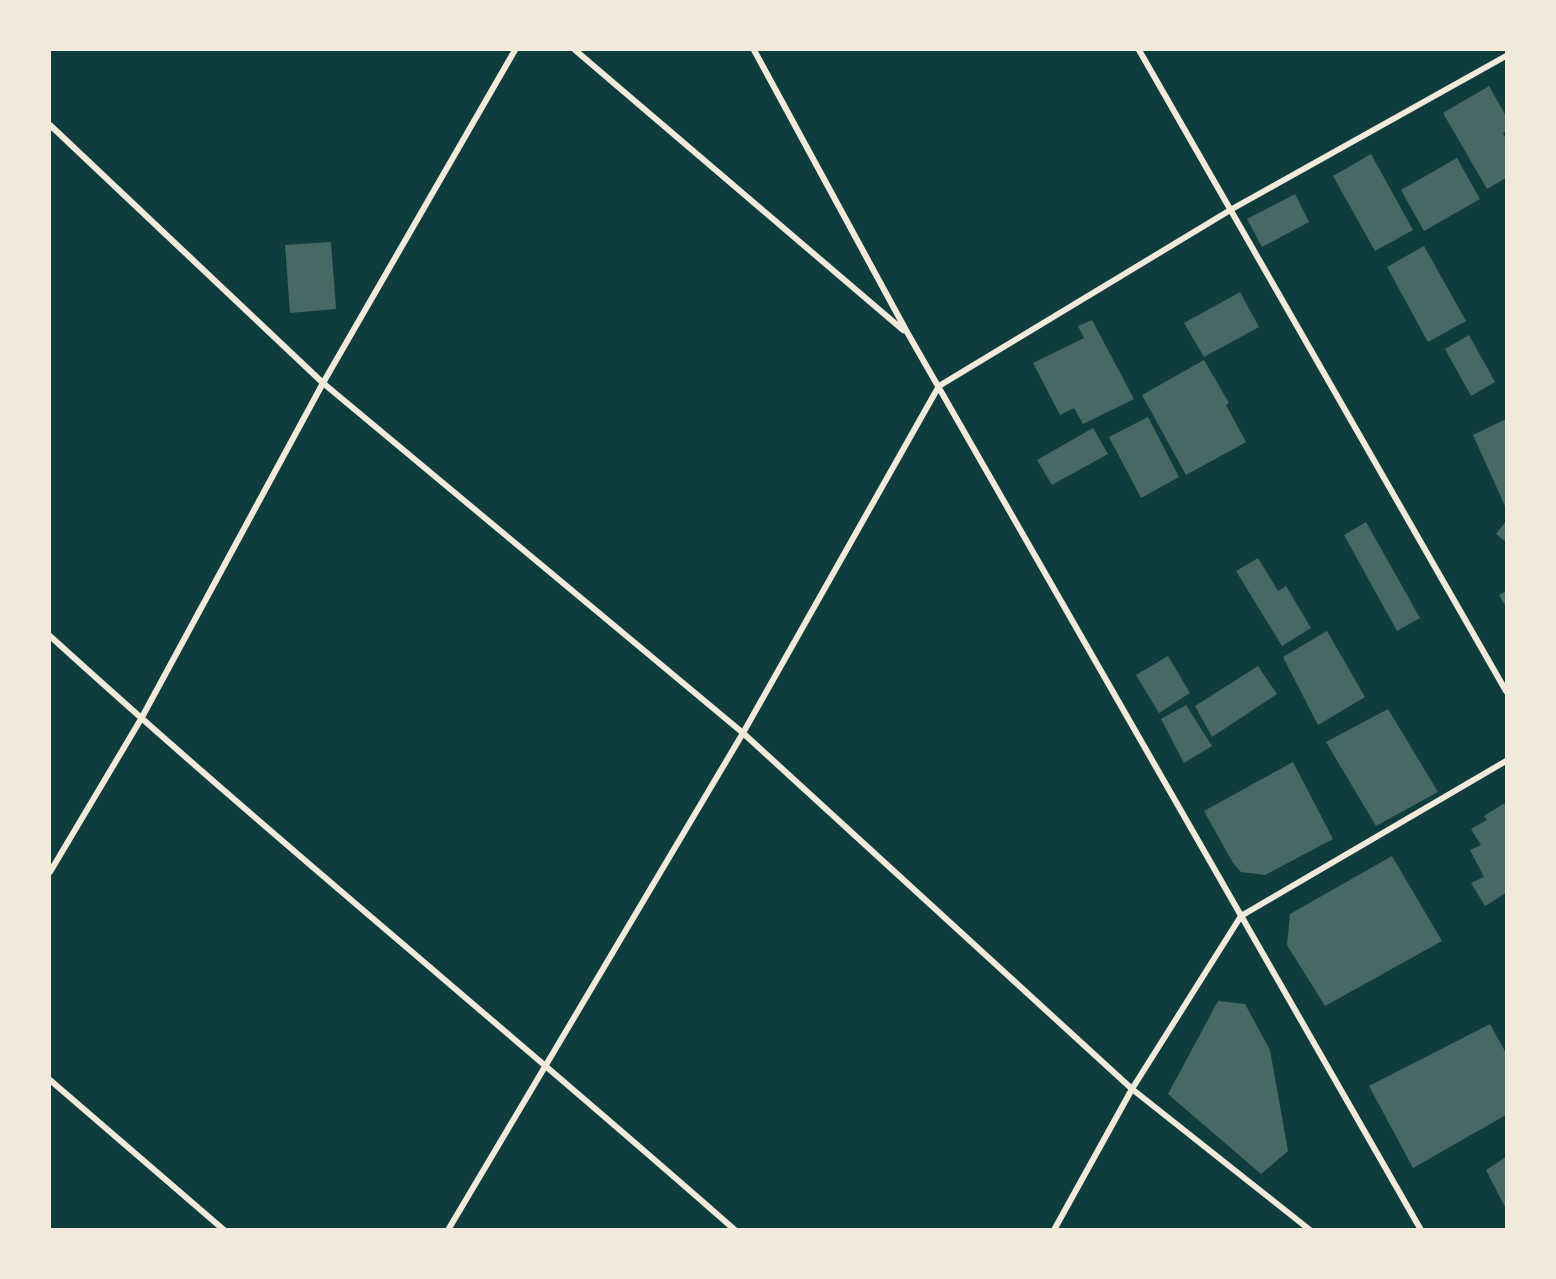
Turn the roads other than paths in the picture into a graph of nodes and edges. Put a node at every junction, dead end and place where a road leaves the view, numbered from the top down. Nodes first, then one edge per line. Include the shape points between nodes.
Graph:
1 (515, 50) edge
2 (575, 50) edge
3 (754, 50) edge
4 (1138, 50) edge
5 (1506, 56) edge
6 (50, 124) edge
7 (1232, 209) junction
8 (907, 332) junction
9 (323, 383) junction
10 (939, 386) junction
11 (50, 636) edge
12 (1506, 691) edge
13 (141, 719) junction
14 (743, 733) junction
15 (1506, 761) edge
16 (50, 872) edge
17 (1241, 916) junction
18 (545, 1063) junction
19 (50, 1080) edge
20 (1132, 1089) junction
21 (224, 1230) edge
22 (448, 1230) edge
23 (735, 1230) edge
24 (1054, 1230) edge
25 (1310, 1230) edge
26 (1421, 1230) edge

1 - 9 street
2 - 8 street
3 - 8 street
4 - 7 street
5 - 7 street
6 - 9 street
7 - 10 street
7 - 12 street
8 - 10 street
9 - 13 street
9 - 14 street
10 - 14 street
10 - 17 street
11 - 13 street
13 - 16 street
13 - 18 street
14 - 18 street
14 - 20 street
15 - 17 street
17 - 20 street
17 - 26 street
18 - 22 street
18 - 23 street
19 - 21 street
20 - 24 street
20 - 25 street

